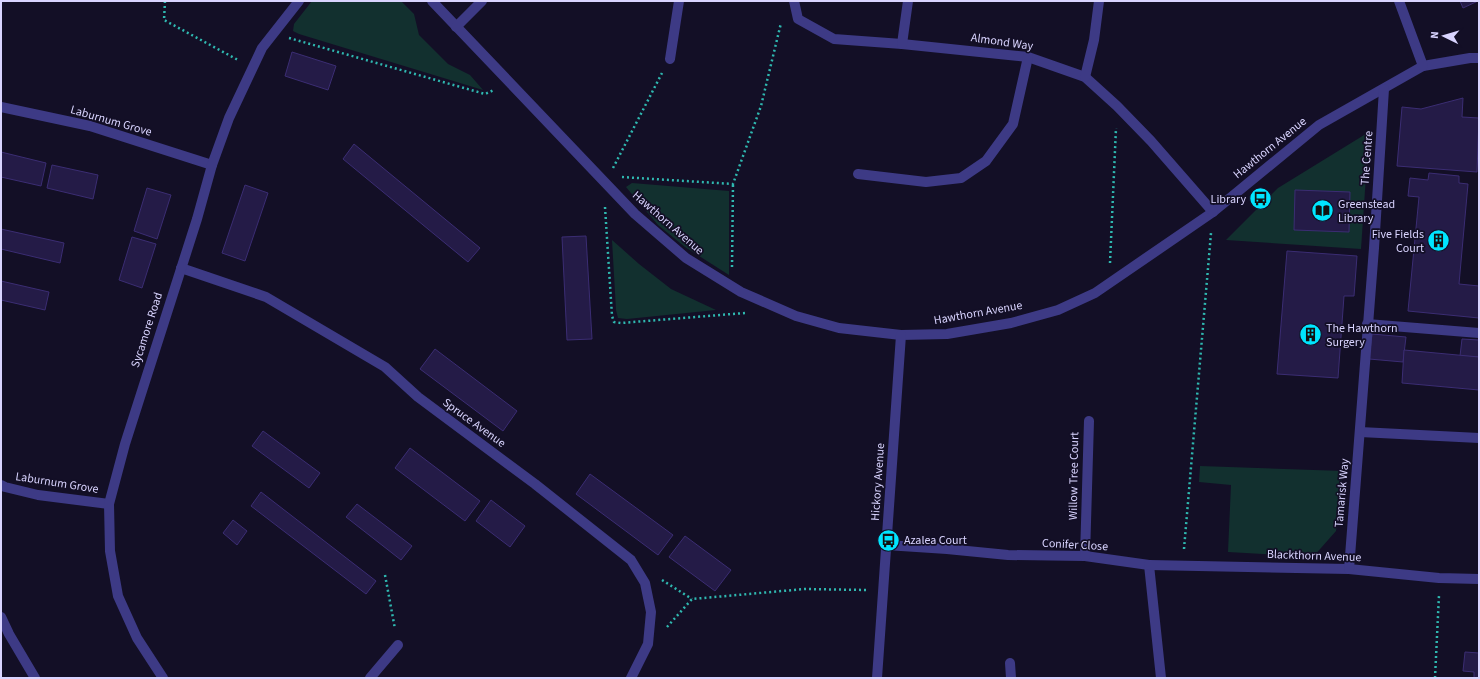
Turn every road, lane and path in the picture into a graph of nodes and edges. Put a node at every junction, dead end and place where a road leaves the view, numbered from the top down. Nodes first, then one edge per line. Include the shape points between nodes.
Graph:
1 (165, 1) edge
2 (299, 1) edge
3 (432, 1) edge
4 (482, 1) edge
5 (679, 1) edge
6 (794, 1) edge
7 (908, 1) edge
8 (1099, 1) edge
9 (1399, 1) edge
10 (783, 16) dead end
11 (456, 27) junction
12 (273, 34) junction
13 (902, 44) junction
14 (1028, 57) junction
15 (1479, 58) edge
16 (670, 59) joint
17 (1423, 66) junction
18 (253, 68) junction
19 (1085, 77) junction
20 (510, 82) junction
21 (1384, 89) junction
22 (1117, 106) junction
23 (1, 107) edge
24 (212, 165) junction
25 (858, 174) dead end
26 (604, 177) junction
27 (733, 184) junction
28 (1213, 212) junction
29 (180, 268) junction
30 (1109, 284) junction
31 (732, 287) junction
32 (758, 299) junction
33 (1367, 324) junction
34 (1479, 333) edge
35 (901, 335) junction
36 (1360, 418) joint
37 (1089, 421) dead end
38 (1360, 432) junction
39 (1479, 438) edge
40 (1, 485) edge
41 (109, 504) junction
42 (886, 545) junction
43 (1086, 556) junction
44 (1148, 565) junction
45 (1183, 566) junction
46 (1349, 569) junction
47 (385, 575) dead end
48 (1440, 578) junction
49 (1479, 579) edge
50 (883, 591) junction
51 (1, 617) edge
52 (662, 632) dead end
53 (398, 645) joint
54 (1010, 663) dead end
55 (36, 678) edge
56 (163, 678) edge
57 (370, 678) edge
58 (631, 678) edge
59 (877, 678) edge
60 (1010, 678) edge
61 (1161, 678) edge
62 (1435, 678) edge

1 - 18 path via 164,20
2 - 12 street, Sycamore Road
3 - 11 street, Hawthorn Avenue
4 - 11 street
5 - 16 street
6 - 13 street, Almond Way via 798,19 834,39
7 - 13 street
8 - 19 street via 1094,40
9 - 17 street
10 - 27 path via 761,106
11 - 20 street, Hawthorn Avenue
12 - 18 street, Sycamore Road via 262,48
12 - 20 path via 484,94
13 - 14 street, Almond Way
14 - 19 street, Almond Way
14 - 25 street via 1013,124 986,161 961,178 926,182
15 - 17 street, Hawthorn Avenue
16 - 26 path
17 - 21 street, Hawthorn Avenue
18 - 24 street, Sycamore Road via 229,118
19 - 22 street, Almond Way
20 - 26 street, Hawthorn Avenue
21 - 28 street, Hawthorn Avenue via 1319,126
21 - 33 street, The Centre
22 - 28 street, Almond Way
22 - 30 path
23 - 24 street, Laburnum Grove via 90,126
24 - 29 street, Sycamore Road
26 - 27 path
26 - 31 street, Hawthorn Avenue via 636,214 686,258
26 - 32 path via 614,322 749,312
27 - 31 path
28 - 30 street, Hawthorn Avenue
28 - 45 path
29 - 41 street, Sycamore Road
29 - 58 street, Spruce Avenue via 266,296 385,367 418,397 535,484 631,560 645,583 651,612 648,644
30 - 35 street, Hawthorn Avenue via 1096,293 1058,310 1011,323 947,334
31 - 32 street, Hawthorn Avenue
32 - 35 street, Hawthorn Avenue via 796,316 839,328
33 - 34 street
33 - 36 street, The Centre
35 - 42 street, Hickory Avenue
36 - 38 street, Tamarisk Way
37 - 43 street, Willow Tree Court
38 - 39 street
38 - 46 street, Tamarisk Way
40 - 41 street, Laburnum Grove via 38,495
41 - 56 street, Sycamore Road via 110,551 118,596 137,638
42 - 43 street, Conifer Close via 1008,555
42 - 50 street, Hickory Avenue
43 - 44 street, Conifer Close
44 - 45 street, Blackthorn Avenue
44 - 61 street
45 - 46 street, Blackthorn Avenue
46 - 48 street, Blackthorn Avenue
47 - 53 path
48 - 49 street, Blackthorn Avenue
48 - 62 path
50 - 52 path via 805,589 692,599
50 - 59 street, Hickory Avenue
51 - 55 street
53 - 57 street
54 - 60 street

